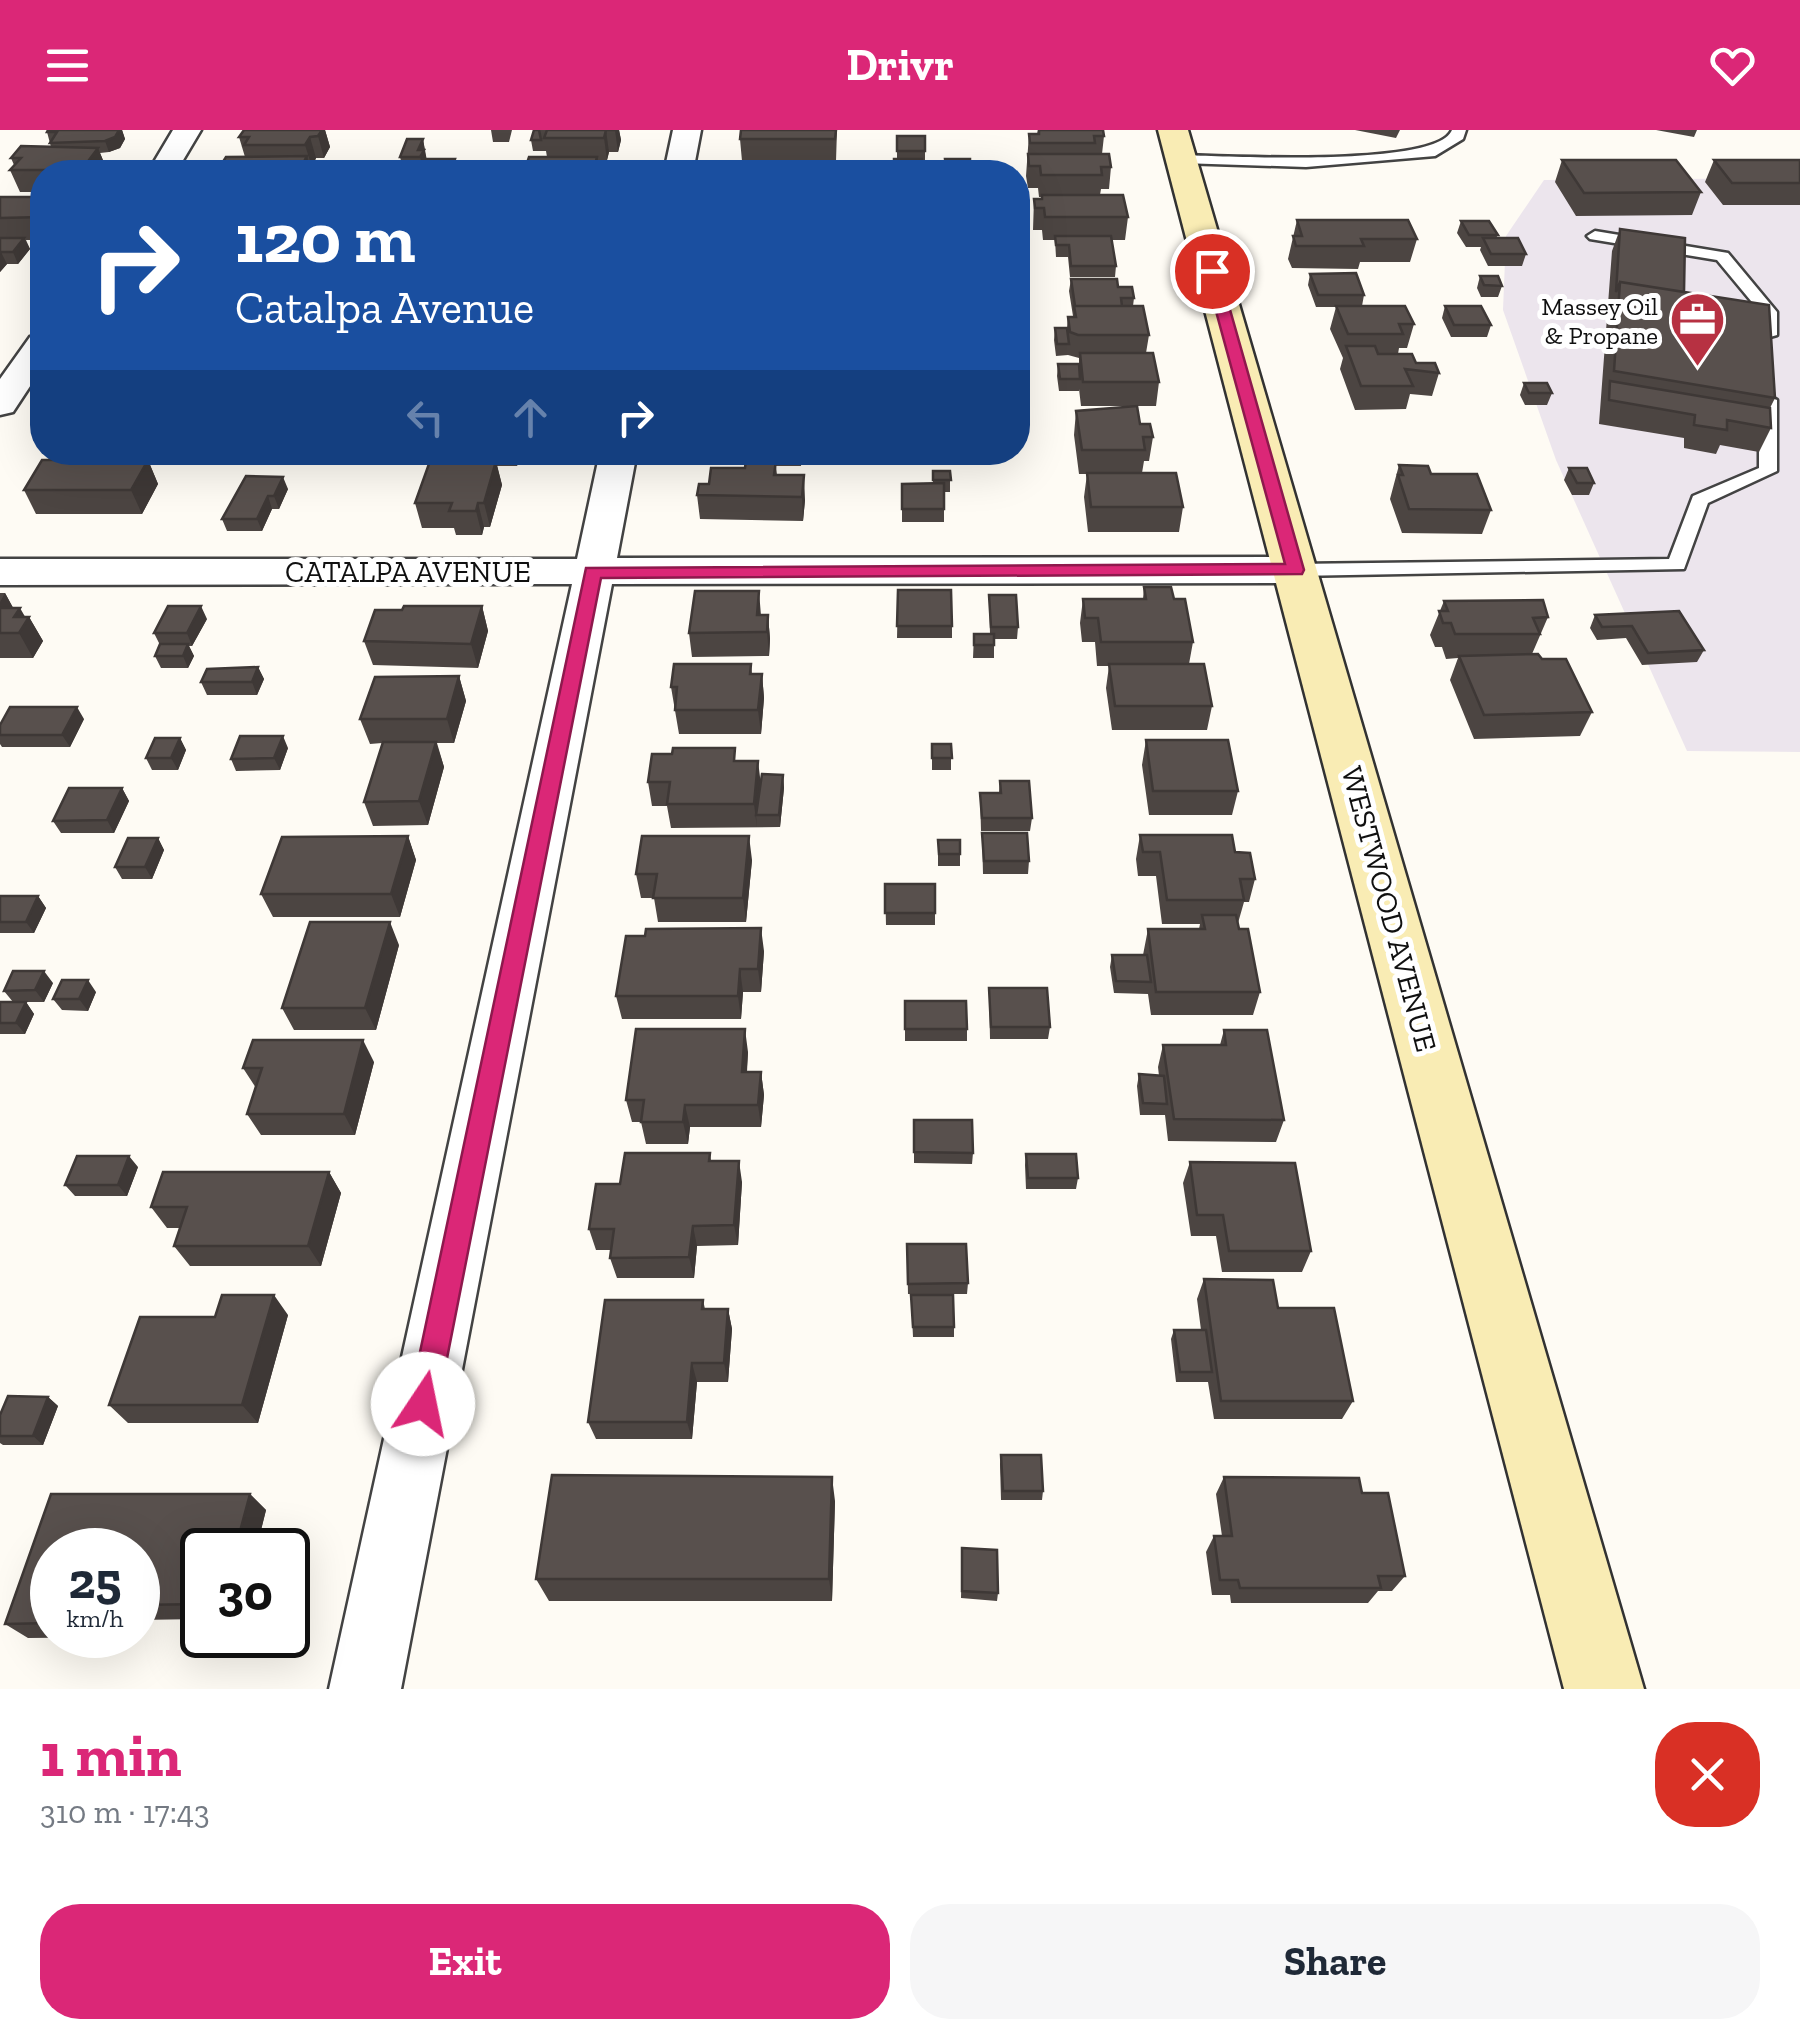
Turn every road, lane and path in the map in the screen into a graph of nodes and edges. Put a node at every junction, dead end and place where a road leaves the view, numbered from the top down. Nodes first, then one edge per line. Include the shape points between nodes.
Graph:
1 (187, 130) edge
2 (687, 130) edge
3 (1459, 130) edge
4 (1177, 144) edge
5 (169, 160) edge
6 (681, 160) edge
7 (1594, 236) dead end
8 (30, 361) edge
9 (0, 404) edge
10 (615, 465) edge
11 (1295, 570) junction
12 (0, 572) edge
13 (593, 572) junction
14 (365, 1689) edge
15 (1604, 1689) edge

1 - 5 street
2 - 6 street
3 - 4 lane via 1435,152 1306,163
4 - 11 main road, WESTWOOD AVENUE
7 - 11 lane via 1722,256 1769,312 1768,470 1700,500 1677,565
8 - 9 street
10 - 13 street
11 - 13 street, CATALPA AVENUE
11 - 15 main road, WESTWOOD AVENUE
12 - 13 street, CATALPA AVENUE
13 - 14 street

